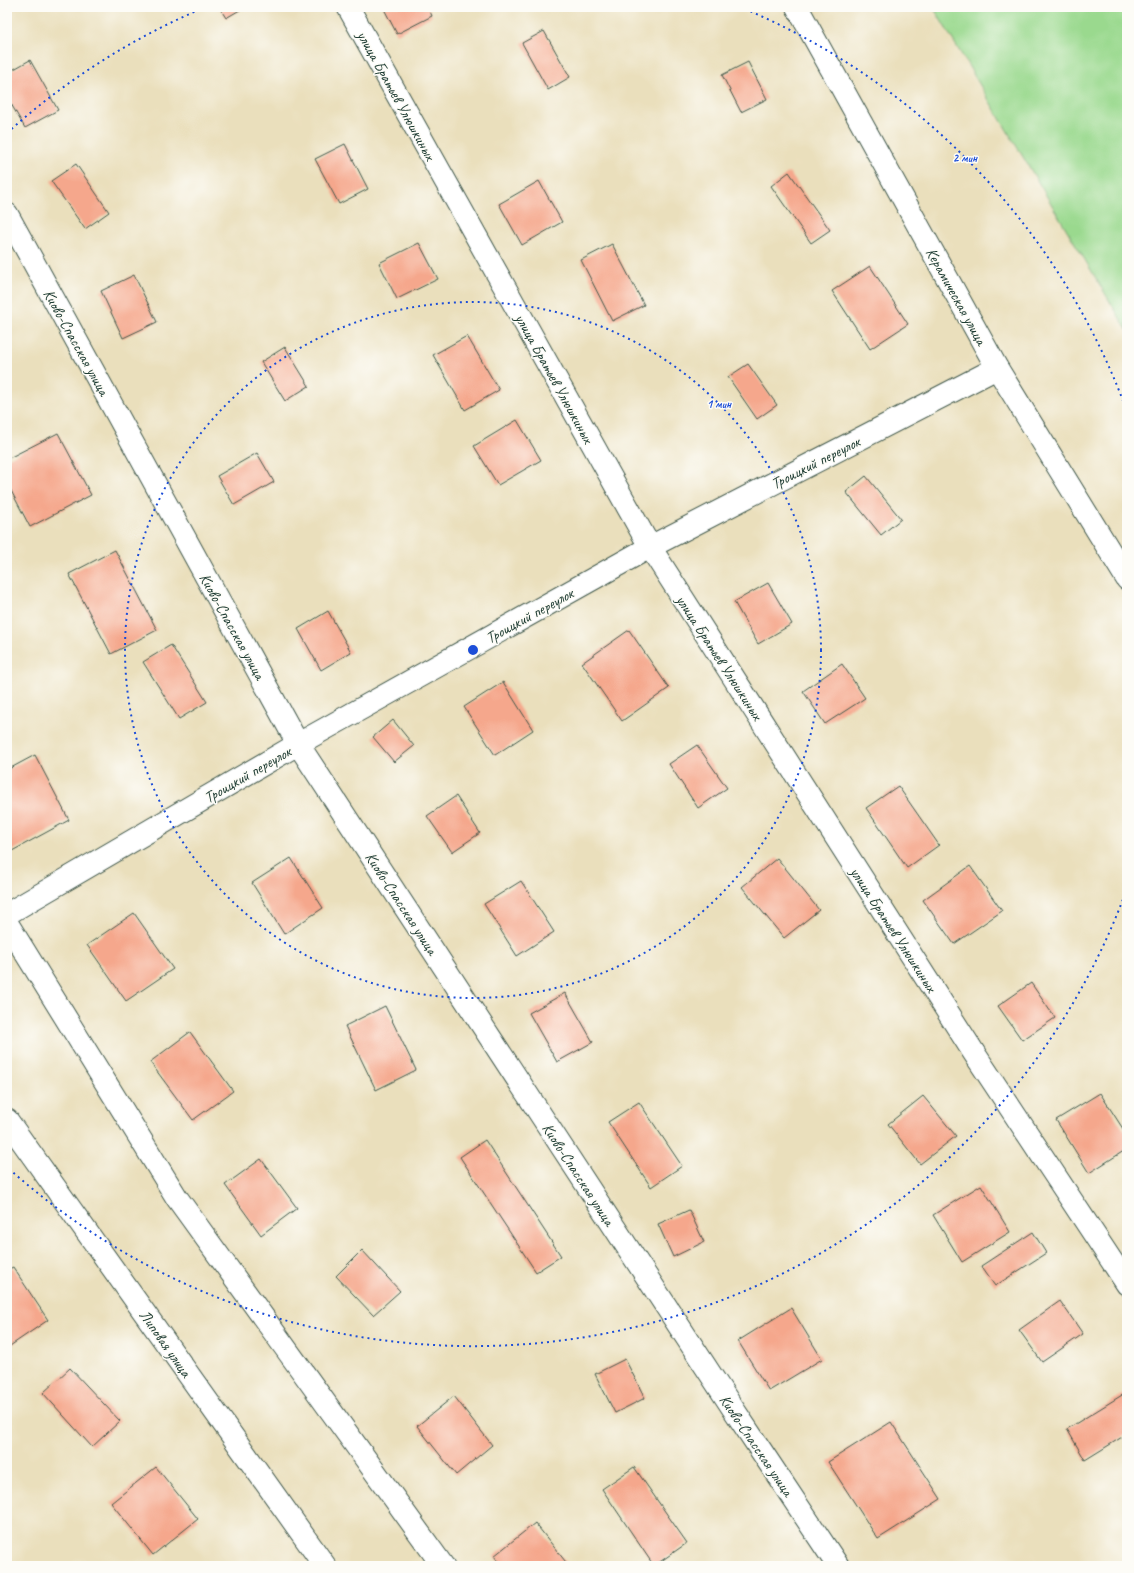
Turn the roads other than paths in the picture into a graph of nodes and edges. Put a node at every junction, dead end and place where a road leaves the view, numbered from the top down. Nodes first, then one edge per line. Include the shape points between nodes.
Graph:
1 (348, 7) edge
2 (797, 7) edge
3 (7, 214) edge
4 (997, 368) junction
5 (650, 547) junction
6 (1127, 579) edge
7 (298, 744) junction
8 (7, 914) edge
9 (7, 923) edge
10 (7, 1120) edge
11 (1127, 1284) edge
12 (324, 1566) edge
13 (442, 1566) edge
14 (838, 1566) edge

1 - 5 street, улица Братьев Улюшкиных
2 - 4 street, Керамическая улица
3 - 7 street, Киово-Спасская улица
4 - 5 street, Троицкий переулок
4 - 6 street, Керамическая улица
5 - 7 street, Троицкий переулок
5 - 11 street, улица Братьев Улюшкиных via 974,1053
7 - 8 street, Троицкий переулок
7 - 14 street, Киово-Спасская улица
9 - 13 street via 177,1198
10 - 12 street, Липовая улица

